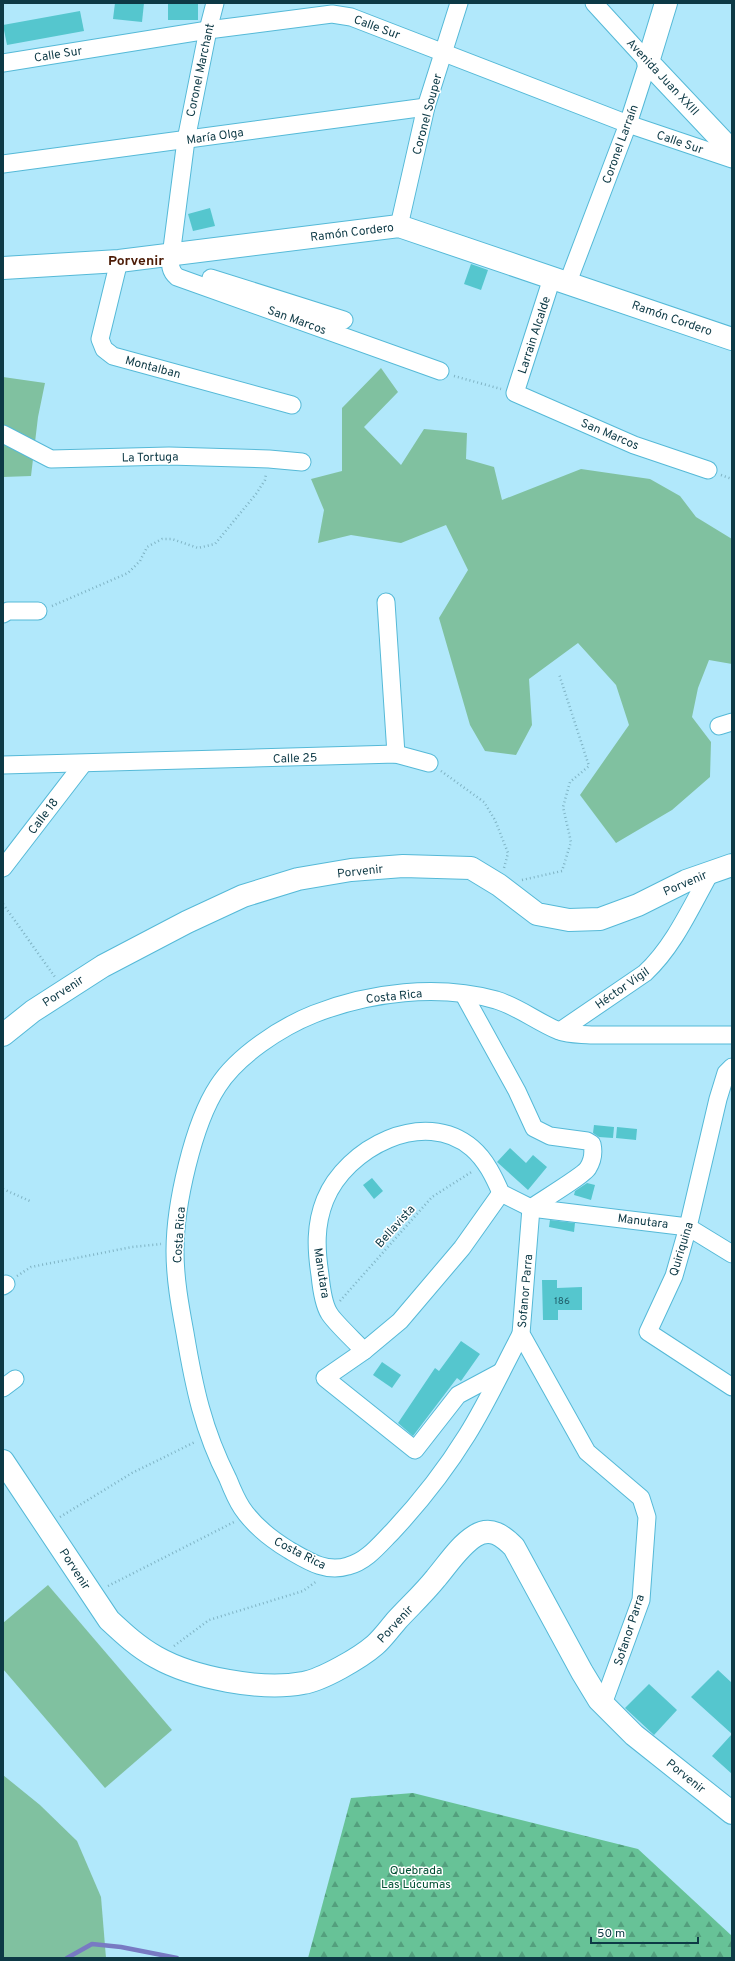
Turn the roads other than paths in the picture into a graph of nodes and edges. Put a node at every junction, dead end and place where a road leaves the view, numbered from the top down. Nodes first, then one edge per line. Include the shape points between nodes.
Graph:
1 (215, 3) edge
2 (459, 3) edge
3 (594, 3) edge
4 (666, 3) edge
5 (208, 30) junction
6 (444, 52) junction
7 (648, 62) junction
8 (3, 63) edge
9 (426, 107) junction
10 (628, 124) junction
11 (186, 140) junction
12 (732, 150) edge
13 (732, 159) edge
14 (3, 164) edge
15 (399, 226) junction
16 (119, 261) junction
17 (171, 261) junction
18 (3, 265) edge
19 (560, 280) junction
20 (344, 320) dead end
21 (732, 339) edge
22 (440, 371) road end
23 (515, 393) joint
24 (292, 405) dead end
25 (3, 434) edge
26 (302, 462) dead end
27 (708, 470) dead end
28 (386, 602) dead end
29 (5, 610) edge
30 (38, 611) road end
31 (396, 754) junction
32 (429, 763) road end
33 (83, 764) junction
34 (3, 765) edge
35 (732, 865) edge
36 (3, 868) edge
37 (710, 873) junction
38 (464, 995) junction
39 (560, 1031) junction
40 (3, 1035) edge
41 (732, 1035) edge
42 (732, 1067) edge
43 (501, 1193) junction
44 (531, 1208) junction
45 (688, 1227) junction
46 (732, 1254) edge
47 (521, 1334) junction
48 (364, 1351) junction
49 (501, 1372) junction
50 (732, 1387) edge
51 (3, 1461) edge
52 (603, 1704) junction
53 (732, 1813) edge

1 - 5 street, Coronel Marchant
2 - 6 street, Coronel Souper
3 - 7 street, Avenida Juan XXIII
4 - 7 street, Coronel Larraín
5 - 6 street, Calle Sur via 332,14 351,16
5 - 8 street, Calle Sur
5 - 11 street, Coronel Marchant
6 - 9 street, Coronel Souper
6 - 10 street, Calle Sur
7 - 10 street, Coronel Larraín
7 - 12 street, Avenida Juan XXIII
9 - 11 street, María Olga
9 - 15 street, Coronel Souper
10 - 13 street, Calle Sur
10 - 19 street, Coronel Larraín
11 - 14 street, María Olga
11 - 17 street, Coronel Marchant
15 - 17 street, Ramón Cordero
15 - 19 street, Ramón Cordero
16 - 17 street, Ramón Cordero
16 - 18 street, Ramón Cordero
16 - 24 street, Montalban via 100,339 104,349 113,356
17 - 20 street
17 - 22 street, San Marcos via 172,273 177,277
19 - 21 street, Ramón Cordero
19 - 23 street, Larrain Alcalde
23 - 27 street, San Marcos via 634,445
25 - 26 street, La Tortuga via 51,459 170,456 269,458
28 - 31 street
29 - 30 street
31 - 32 street, Calle 25
31 - 33 street, Calle 25
33 - 34 street, Calle 25
33 - 36 street, Calle 18
35 - 37 street, Porvenir
37 - 39 street, Héctor Vigil via 657,962 645,973
37 - 40 street, Porvenir via 600,919 569,920 537,914 499,885 471,868 403,866 351,870 298,879 243,896 186,922 103,966 33,1011
38 - 39 street, Costa Rica via 497,1001 525,1012
38 - 44 street via 517,1091 534,1128 550,1136 587,1141 592,1144 593,1158 588,1170
38 - 49 street, Costa Rica via 445,992 362,999 312,1014 274,1035 241,1058 219,1084 208,1104 184,1178 176,1242 178,1293 192,1377 208,1435 242,1508 269,1537 326,1569 349,1566 368,1556 411,1511 466,1436
39 - 41 street, Costa Rica via 590,1035
42 - 45 street, Quiriquina via 726,1073 718,1099
43 - 44 street, Manutara
43 - 48 street via 462,1248 400,1321
43 - 48 street, Manutara via 492,1173 472,1148 451,1136 429,1130 404,1133 378,1144 357,1157 325,1199 317,1228 316,1254 329,1313
44 - 45 street, Manutara
44 - 47 street, Sofanor Parra
45 - 46 street, Manutara
45 - 50 street, Quiriquina via 674,1276 648,1332
47 - 49 street, Costa Rica
47 - 52 street, Sofanor Parra via 588,1452 641,1498 647,1516 641,1600
48 - 49 street via 325,1378 415,1450 458,1395
51 - 52 street, Porvenir via 109,1620 131,1641 157,1658 189,1671 236,1682 271,1686 305,1683 336,1670 375,1645 460,1549 476,1535 495,1532 504,1536 514,1547 582,1672
52 - 53 street, Porvenir via 634,1735

